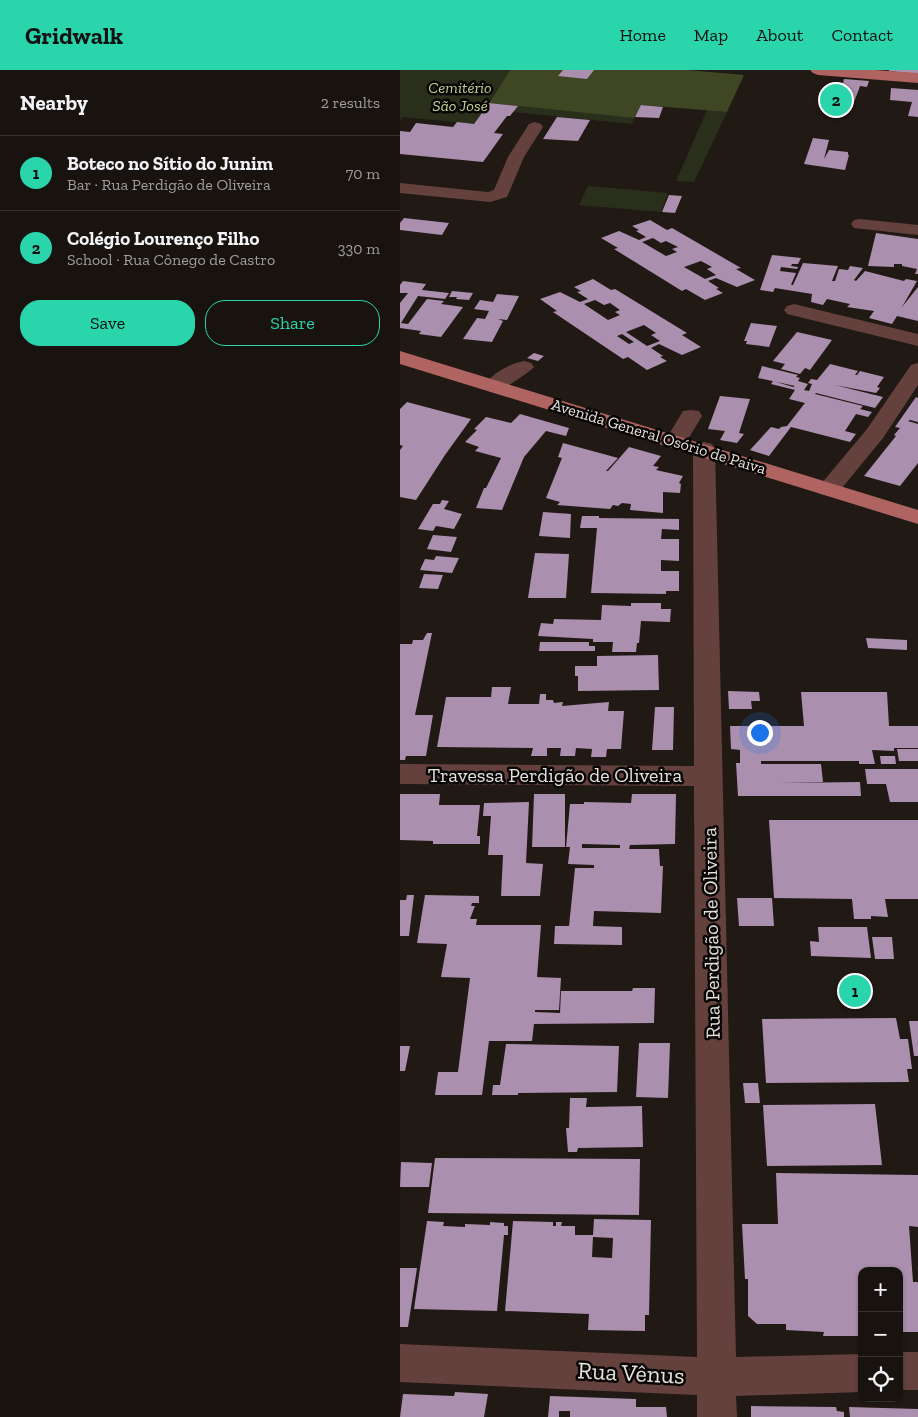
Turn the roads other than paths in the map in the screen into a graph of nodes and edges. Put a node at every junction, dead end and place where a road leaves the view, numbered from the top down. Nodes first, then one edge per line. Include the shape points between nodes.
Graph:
1 (818, 70) edge
2 (918, 78) edge
3 (535, 127) dead end
4 (400, 188) edge
5 (860, 224) dead end
6 (918, 230) edge
7 (794, 310) dead end
8 (918, 340) edge
9 (400, 357) edge
10 (524, 367) dead end
11 (918, 369) edge
12 (494, 386) junction
13 (691, 416) dead end
14 (676, 441) junction
15 (704, 450) junction
16 (829, 489) junction
17 (918, 517) edge
18 (400, 774) edge
19 (709, 776) junction
20 (400, 1363) edge
21 (903, 1371) edge
22 (918, 1371) edge
23 (858, 1373) edge
24 (717, 1377) junction
25 (717, 1417) edge

1 - 2 main road
3 - 4 street via 497,196
5 - 6 street
7 - 8 street
9 - 12 main road, Avenida General Osório de Paiva
10 - 12 street
11 - 16 street via 875,432
12 - 14 main road, Avenida General Osório de Paiva
13 - 14 street
14 - 15 main road, Avenida General Osório de Paiva
15 - 16 main road, Avenida General Osório de Paiva
15 - 19 street, Rua Perdigão de Oliveira
16 - 17 main road, Avenida General Osório de Paiva
18 - 19 street, Travessa Perdigão de Oliveira
19 - 24 street, Rua Perdigão de Oliveira
20 - 24 street, Rua Vênus
21 - 22 street
23 - 24 street, Rua Vênus
24 - 25 street, Rua Perdigão de Oliveira

